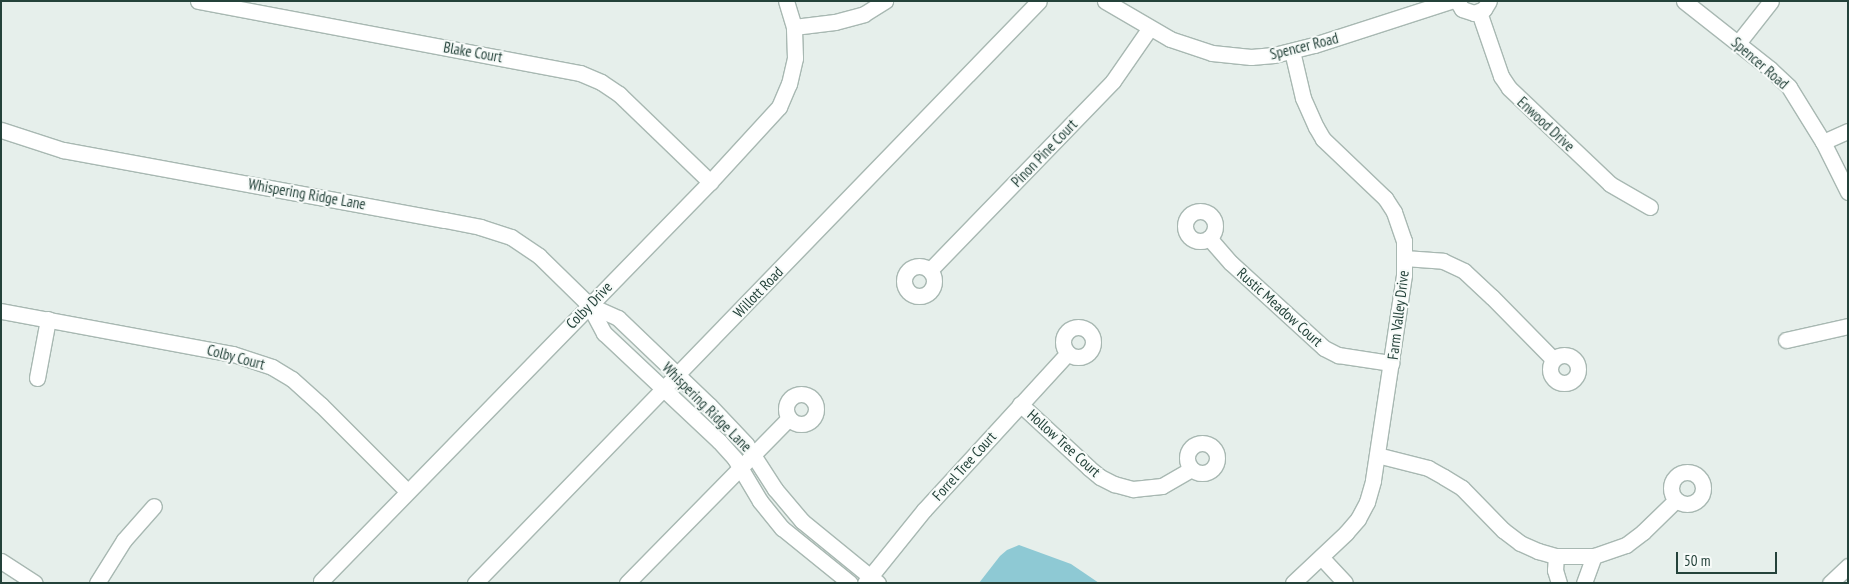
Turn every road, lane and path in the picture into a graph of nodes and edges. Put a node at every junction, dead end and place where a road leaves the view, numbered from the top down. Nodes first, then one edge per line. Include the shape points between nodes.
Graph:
1 (198, 1) edge
2 (786, 1) edge
3 (885, 1) edge
4 (1039, 1) edge
5 (1105, 1) edge
6 (1450, 1) edge
7 (1457, 1) edge
8 (1684, 1) edge
9 (1771, 1) edge
10 (1484, 7) edge
11 (794, 27) junction
12 (1149, 29) junction
13 (1738, 43) junction
14 (1292, 51) junction
15 (1, 130) edge
16 (1848, 131) edge
17 (1823, 142) junction
18 (710, 182) junction
19 (1848, 192) edge
20 (1650, 207) dead end
21 (1209, 238) dead end
22 (1404, 258) junction
23 (930, 270) dead end
24 (589, 305) junction
25 (1, 311) edge
26 (48, 319) junction
27 (1848, 326) edge
28 (1786, 340) dead end
29 (1068, 353) dead end
30 (1553, 359) dead end
31 (1391, 363) junction
32 (677, 375) junction
33 (37, 378) dead end
34 (663, 389) junction
35 (1020, 404) junction
36 (788, 418) dead end
37 (753, 453) junction
38 (1377, 454) junction
39 (740, 466) junction
40 (1191, 469) dead end
41 (407, 491) junction
42 (1676, 500) dead end
43 (154, 506) dead end
44 (1556, 556) junction
45 (1594, 556) junction
46 (1321, 557) junction
47 (1, 561) edge
48 (1848, 566) edge
49 (321, 581) dead end
50 (871, 581) edge
51 (35, 583) edge
52 (97, 583) edge
53 (475, 583) edge
54 (627, 583) edge
55 (850, 583) edge
56 (1293, 583) edge
57 (1346, 583) edge
58 (1559, 583) edge
59 (1584, 583) edge
60 (1830, 583) edge

1 - 18 street, Blake Court via 580,73 619,94
2 - 11 street, Colby Drive
3 - 11 street via 864,14 836,22
4 - 32 street, Willott Road
5 - 12 street, Spencer Road
6 - 14 street, Spencer Road
7 - 10 street via 1468,12
8 - 13 street, Spencer Road
9 - 13 street
10 - 20 street, Enwood Drive via 1501,76 1509,88 1610,184
11 - 18 street, Colby Drive via 795,58 779,107
12 - 14 street, Spencer Road via 1194,48 1229,56 1251,57
12 - 23 street, Pinon Pine Court via 1114,81
13 - 17 street, Spencer Road via 1789,88
14 - 22 street, Farm Valley Drive via 1303,98 1316,127 1324,139 1385,198 1400,227
15 - 24 street, Whispering Ridge Lane via 63,150 480,226 511,237 539,256
16 - 17 street
17 - 19 street, Spencer Road
18 - 24 street, Colby Drive
21 - 31 street, Rustic Meadow Court via 1231,263 1324,348 1338,355
22 - 30 street via 1443,261 1464,271
22 - 31 street, Farm Valley Drive
24 - 32 street, Whispering Ridge Lane via 618,318
24 - 34 street, Whispering Ridge Lane via 604,333
24 - 41 street, Colby Drive
25 - 26 street, Colby Court
26 - 33 street
26 - 41 street, Colby Court via 233,354 272,367 321,405
27 - 28 street
29 - 35 street, Forrel Tree Court
31 - 38 street, Farm Valley Drive
32 - 34 street, Willott Road
32 - 37 street, Whispering Ridge Lane
34 - 39 street, Whispering Ridge Lane via 719,441
34 - 53 street, Willott Road
35 - 40 street, Hollow Tree Court via 1089,468 1114,484 1133,489 1162,486
35 - 50 street, Forrel Tree Court via 924,510
36 - 37 street
37 - 39 street
37 - 50 street, Whispering Ridge Lane via 775,490 802,521
38 - 44 street via 1428,468 1444,477 1462,488 1520,543
38 - 46 street, Farm Valley Drive via 1374,481 1358,519
39 - 54 street
39 - 55 street, Whispering Ridge Lane via 760,501 782,528
41 - 49 street, Colby Drive
42 - 45 street via 1626,545
43 - 52 street via 124,540
44 - 45 street
44 - 58 street via 1555,570
45 - 59 street
46 - 56 street, Farm Valley Drive
46 - 57 street
47 - 51 street
48 - 60 street

